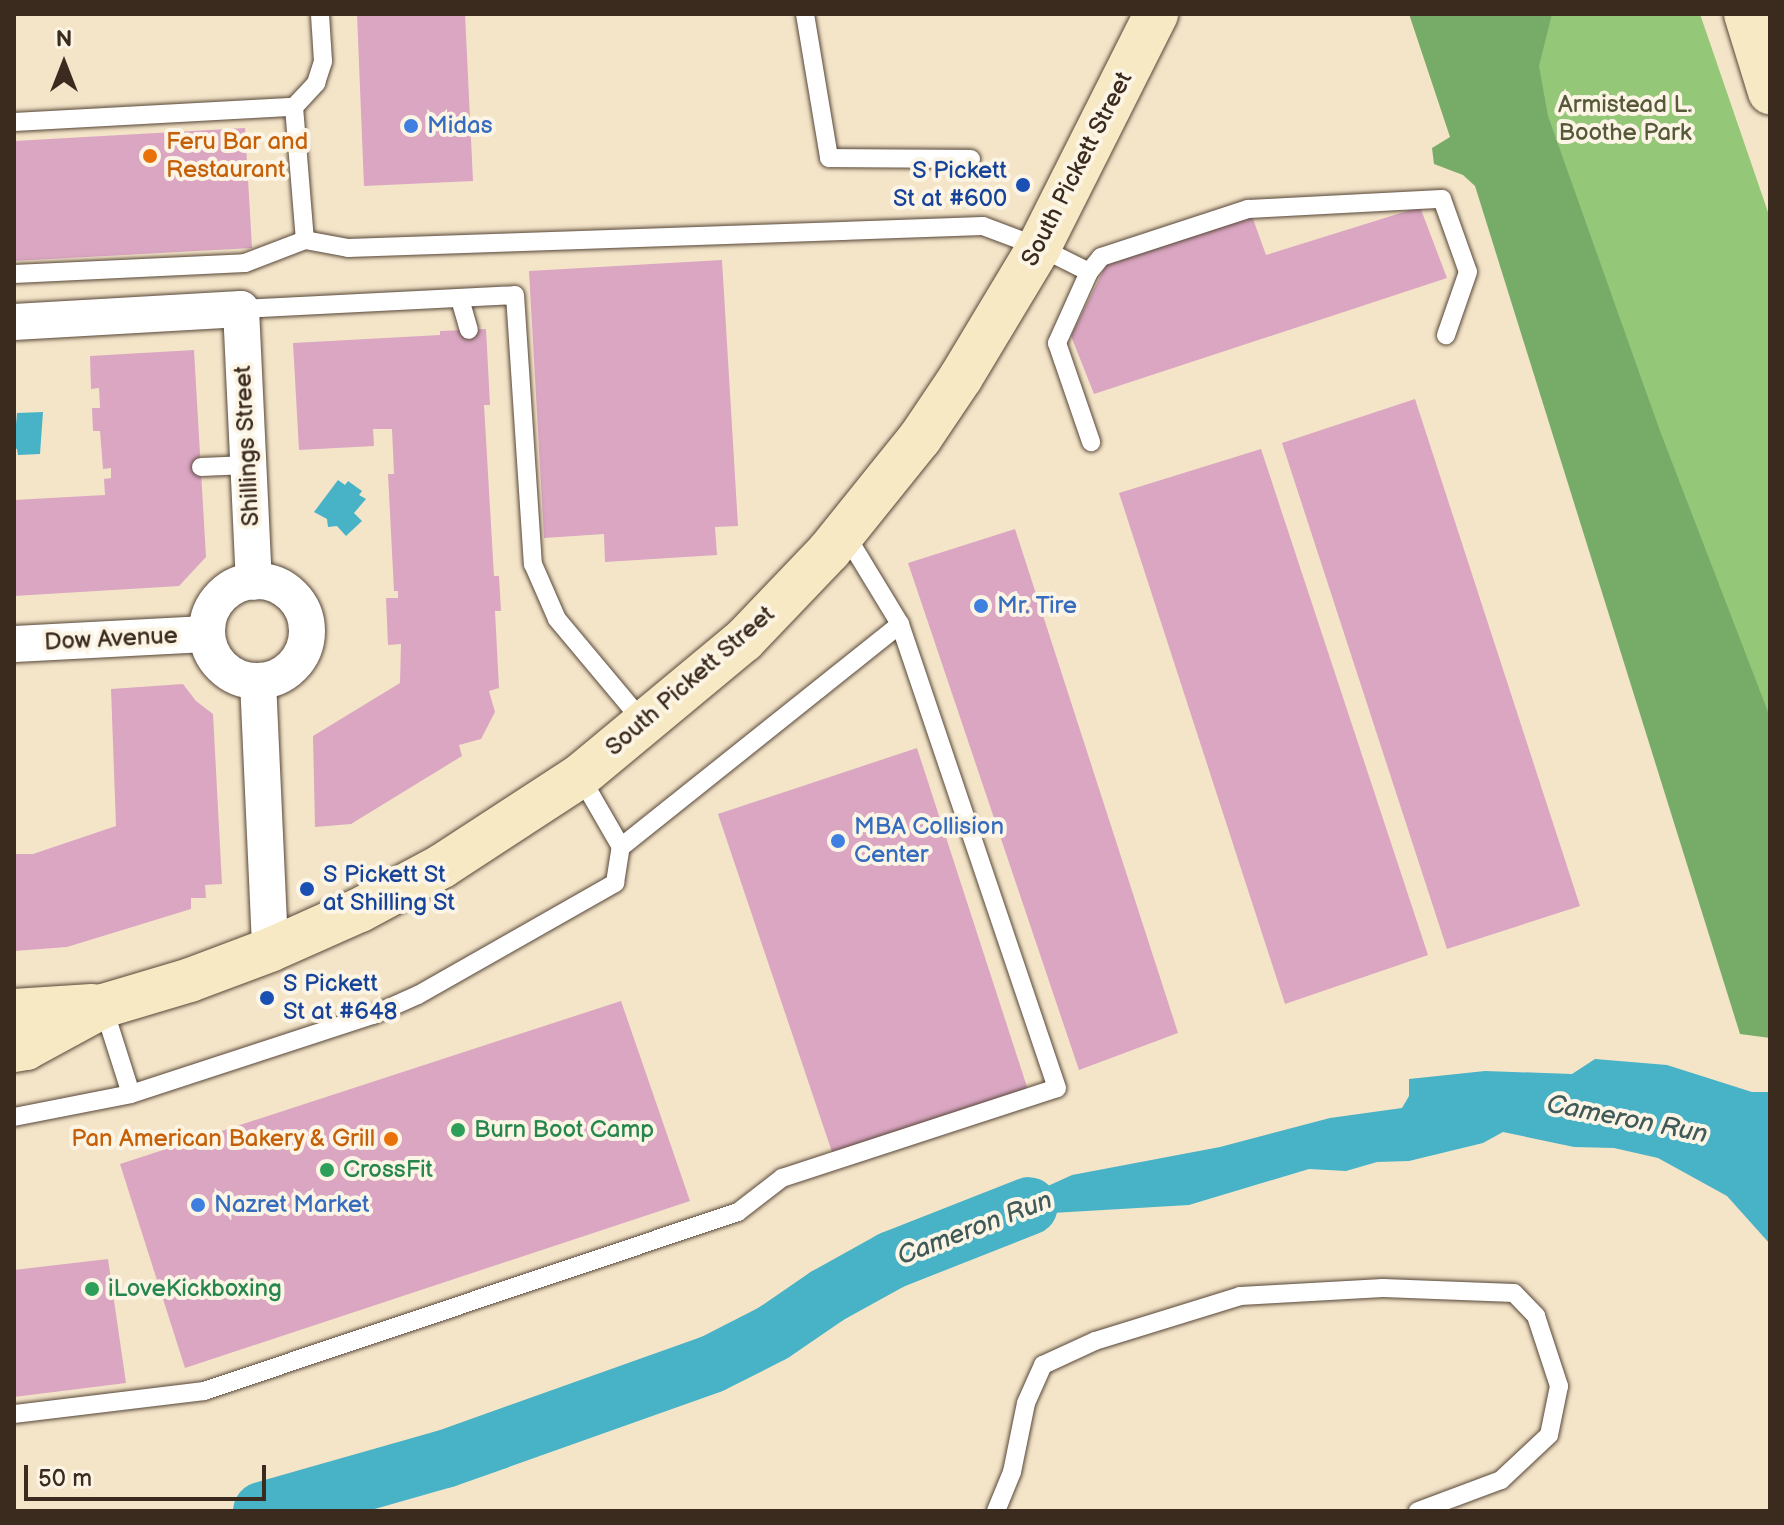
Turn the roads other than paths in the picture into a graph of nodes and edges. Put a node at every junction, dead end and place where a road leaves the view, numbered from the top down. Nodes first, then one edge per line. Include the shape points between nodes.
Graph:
1 (320, 14) edge
2 (805, 14) edge
3 (1156, 14) edge
4 (1746, 14) edge
5 (1770, 92) edge
6 (294, 107) junction
7 (14, 122) edge
8 (971, 159) dead end
9 (305, 240) junction
10 (1039, 247) junction
11 (1089, 272) junction
12 (14, 274) edge
13 (460, 299) junction
14 (241, 309) junction
15 (14, 322) edge
16 (469, 330) dead end
17 (1446, 335) dead end
18 (1091, 442) dead end
19 (248, 465) junction
20 (201, 467) dead end
21 (844, 532) junction
22 (254, 582) junction
23 (900, 624) junction
24 (207, 634) junction
25 (14, 644) edge
26 (258, 681) junction
27 (644, 723) junction
28 (580, 776) junction
29 (621, 847) junction
30 (270, 950) junction
31 (103, 1006) junction
32 (14, 1011) edge
33 (14, 1050) edge
34 (131, 1094) junction
35 (14, 1117) edge
36 (14, 1414) edge
37 (996, 1511) edge
38 (1418, 1511) edge

1 - 6 lane via 323,61 316,83
2 - 8 lane via 829,158
3 - 10 main road, South Pickett Street
4 - 5 main road
6 - 7 lane
6 - 9 lane
9 - 10 lane via 348,248 983,226
9 - 12 lane via 245,263
10 - 11 lane
10 - 21 main road, South Pickett Street via 920,438
11 - 17 lane via 1101,257 1248,209 1442,199 1468,272
11 - 18 lane via 1057,343
13 - 14 lane
13 - 16 lane
13 - 27 lane via 515,295 533,564 557,619
14 - 15 street
14 - 19 street, Shillings Street
19 - 20 lane
19 - 22 street, Shillings Street
21 - 23 lane
21 - 27 main road, South Pickett Street via 744,640
22 - 24 street via 217,601
22 - 26 street via 290,594 306,629 293,665 272,679
23 - 29 lane
23 - 36 lane via 1057,1088 782,1178 738,1212 204,1391
24 - 25 street, Dow Avenue
24 - 26 street via 223,668 241,679
26 - 30 street
27 - 28 main road, South Pickett Street
28 - 29 lane
28 - 30 main road, South Pickett Street via 442,866
29 - 34 lane via 615,883 418,995 373,1015
30 - 31 main road, South Pickett Street
31 - 32 main road, South Pickett Street
31 - 33 main road, South Pickett Street
31 - 34 lane
34 - 35 lane
37 - 38 lane via 1012,1472 1026,1403 1043,1365 1095,1341 1240,1296 1383,1288 1514,1293 1536,1316 1559,1386 1549,1435 1501,1480

